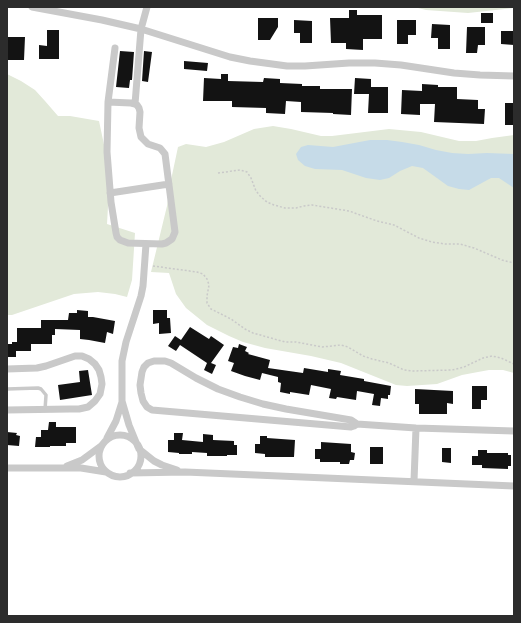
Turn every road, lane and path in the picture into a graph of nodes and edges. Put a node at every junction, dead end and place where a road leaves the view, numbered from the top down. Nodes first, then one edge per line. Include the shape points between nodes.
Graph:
1 (32, 7) edge
2 (147, 7) edge
3 (141, 29) junction
4 (115, 48) dead end
5 (514, 76) edge
6 (108, 102) junction
7 (135, 104) junction
8 (218, 173) dead end
9 (169, 184) junction
10 (110, 193) junction
11 (146, 244) junction
12 (514, 263) edge
13 (145, 265) junction
14 (514, 364) edge
15 (7, 369) edge
16 (7, 389) edge
17 (122, 402) junction
18 (7, 410) edge
19 (45, 410) junction
20 (357, 424) junction
21 (416, 428) junction
22 (514, 431) edge
23 (104, 442) junction
24 (139, 448) junction
25 (7, 468) edge
26 (57, 468) junction
27 (107, 472) junction
28 (185, 472) junction
29 (130, 473) junction
30 (414, 481) junction
31 (514, 486) edge

1 - 3 street
2 - 3 street
3 - 5 street via 250,62 305,66 375,63 454,73
3 - 7 street
4 - 6 street
6 - 7 street
6 - 10 street via 107,152
7 - 9 street via 139,108 141,137 148,144 160,148 165,154
8 - 12 path via 240,170 247,172 256,191 274,205 296,208 312,205 349,211 394,225 425,240 460,244
9 - 10 street
9 - 11 street via 174,235 166,243
10 - 11 street via 117,237 128,243
11 - 13 street
13 - 14 path via 203,274 209,285 207,303 211,309 245,329 285,342 322,347 340,345 372,360 390,363 408,371 452,370 492,356
13 - 17 street via 141,296 122,361
15 - 19 street via 37,368 75,356 82,356 95,364 102,384 95,401 88,407 79,409
16 - 19 lane via 42,389 46,395
17 - 23 street via 116,422
17 - 24 street
18 - 19 street
20 - 20 street via 351,420 286,409 240,397 203,382 165,361 148,363 142,372 140,385 143,401 152,410 351,427
20 - 21 street
21 - 22 street
21 - 30 street
23 - 24 street via 112,436 122,435 132,439
23 - 26 street via 82,460
23 - 27 street via 99,460
24 - 28 street via 154,461 170,469
24 - 29 street via 138,465
25 - 26 street
26 - 27 street
27 - 29 street via 115,476
28 - 29 street
28 - 30 street
30 - 31 street

